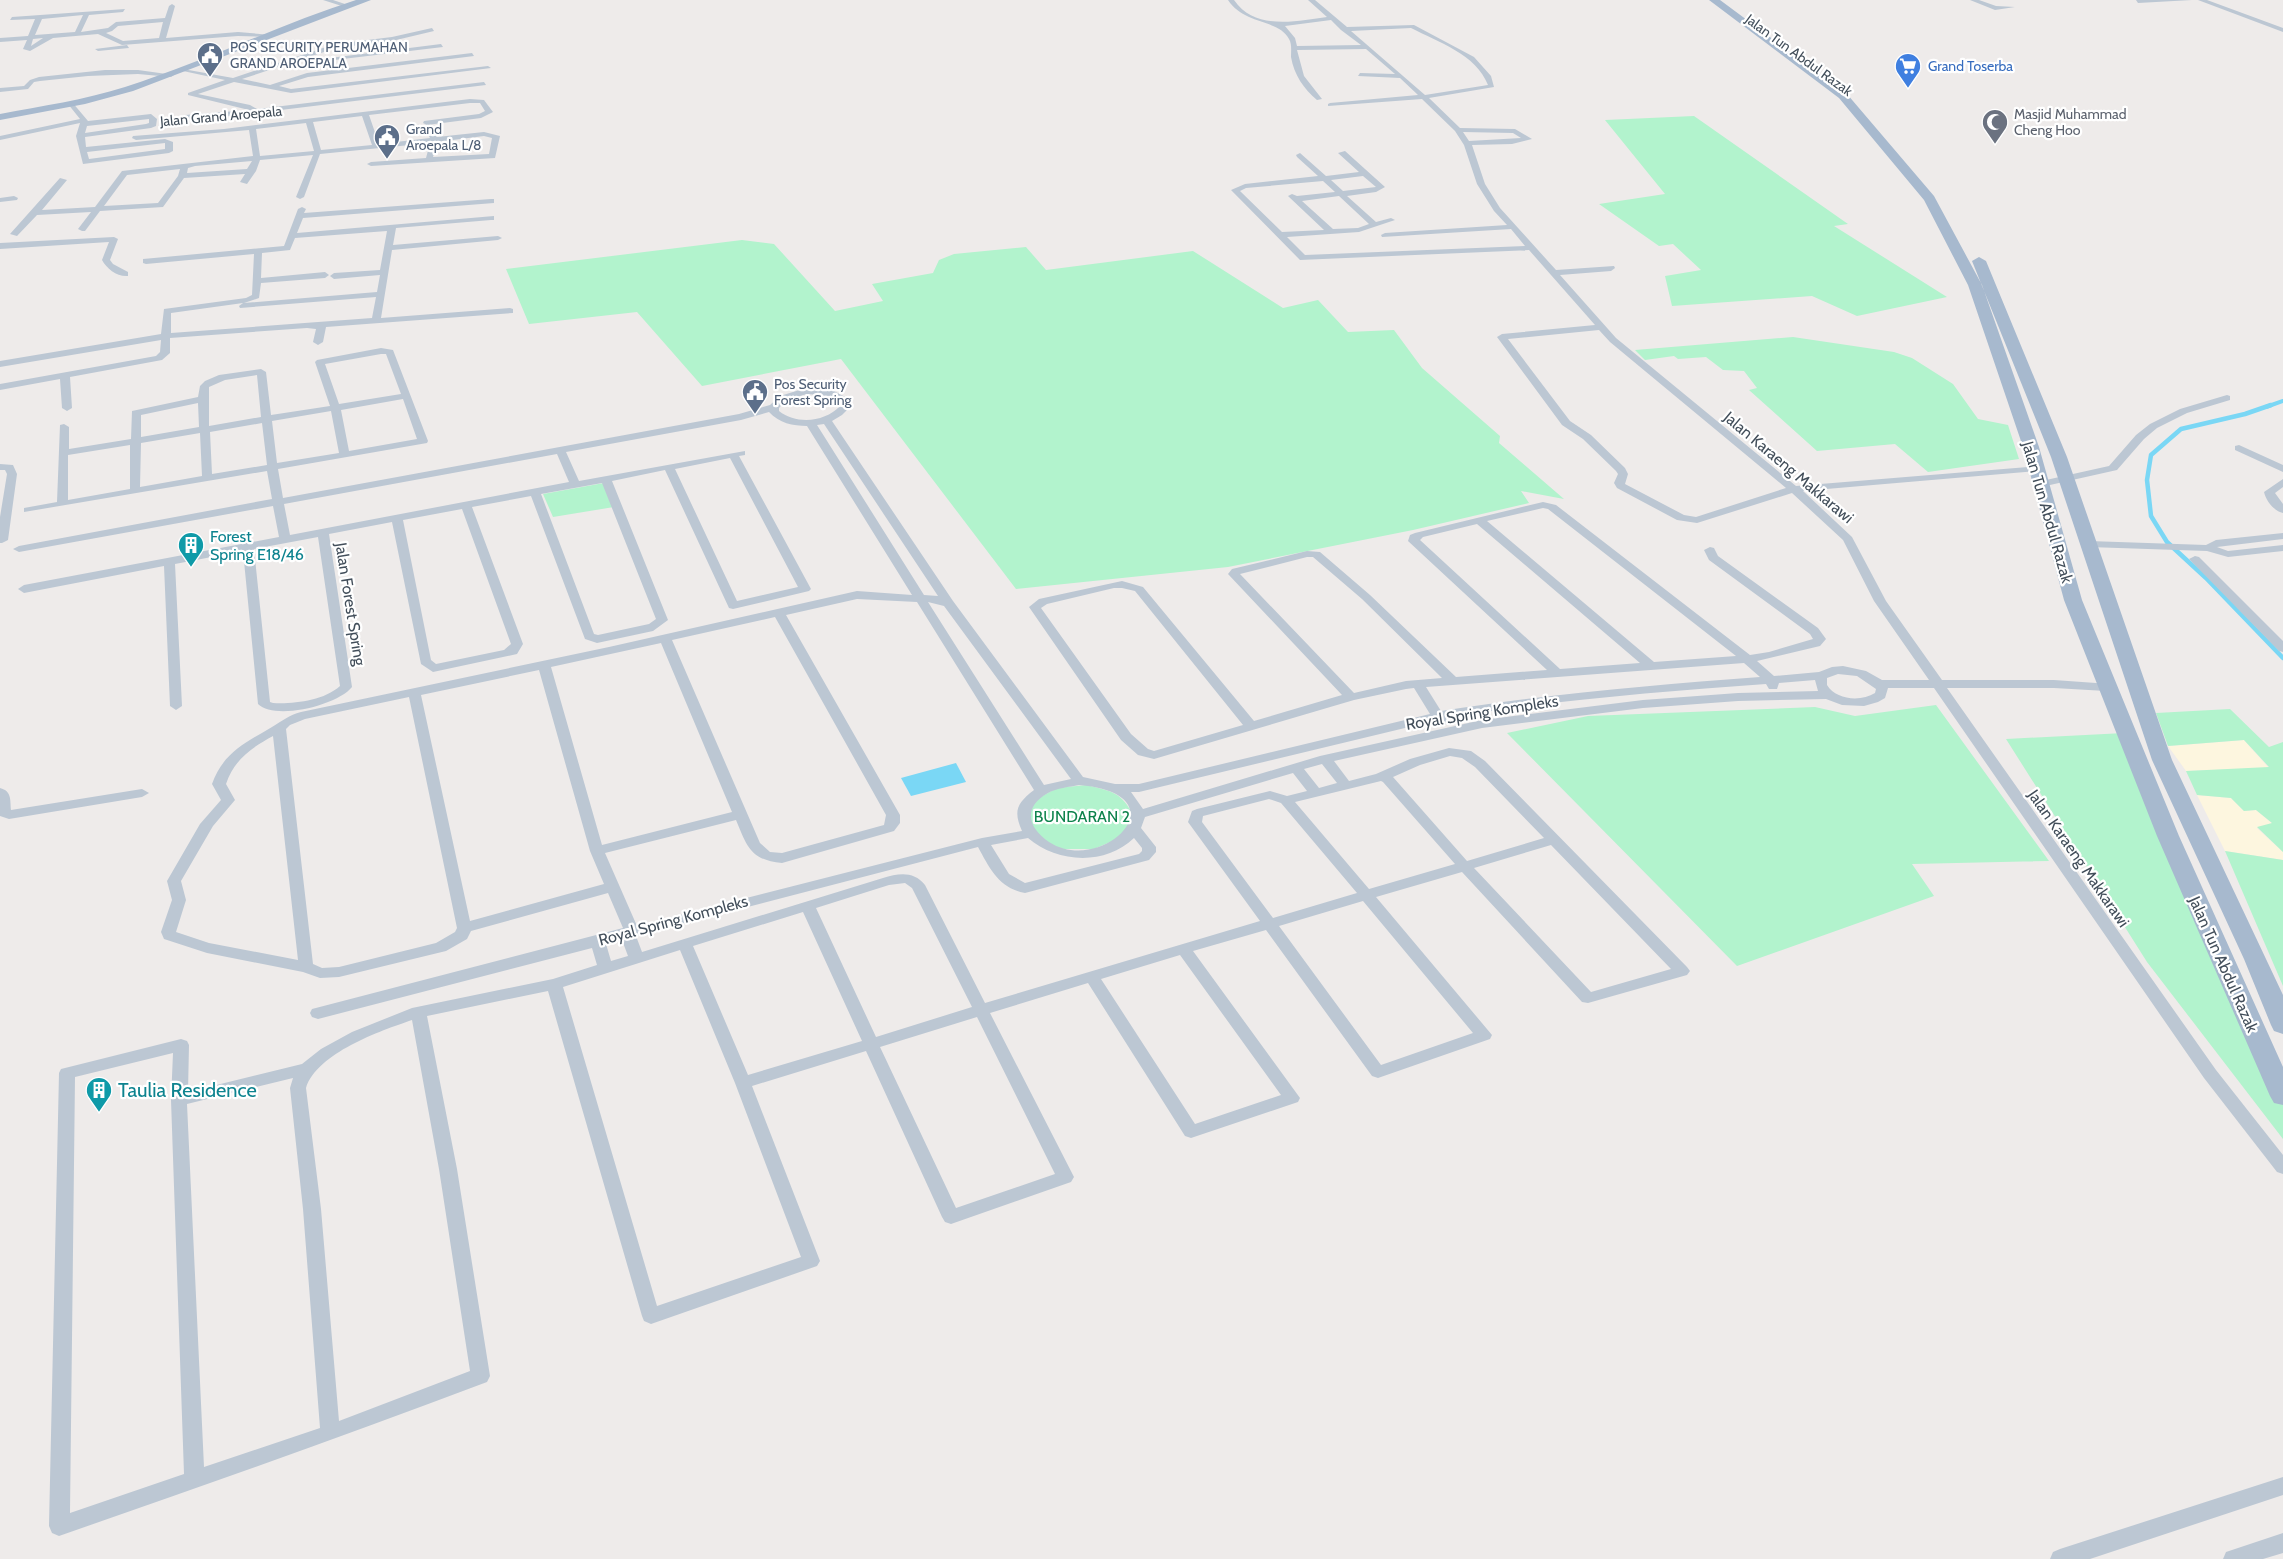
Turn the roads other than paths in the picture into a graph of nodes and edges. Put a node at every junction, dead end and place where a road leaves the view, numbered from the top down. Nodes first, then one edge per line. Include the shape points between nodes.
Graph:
1 (127, 0) edge
2 (326, 0) edge
3 (366, 0) edge
4 (1231, 0) edge
5 (1311, 0) edge
6 (1714, 0) edge
7 (1725, 0) edge
8 (1973, 0) edge
9 (2189, 0) edge
10 (2201, 0) edge
11 (2138, 1) edge
12 (172, 6) dead end
13 (343, 8) junction
14 (2012, 8) dead end
15 (123, 10) junction
16 (87, 13) junction
17 (41, 17) junction
18 (1331, 18) junction
19 (12, 19) dead end
20 (167, 20) junction
21 (116, 24) junction
22 (1280, 25) junction
23 (1343, 29) junction
24 (110, 30) junction
25 (432, 30) dead end
26 (2283, 30) edge
27 (99, 32) junction
28 (77, 34) junction
29 (269, 35) junction
30 (51, 36) junction
31 (30, 38) junction
32 (112, 39) junction
33 (392, 39) junction
34 (0, 40) edge
35 (162, 40) junction
36 (152, 41) junction
37 (122, 43) junction
38 (441, 46) dead end
39 (1365, 47) junction
40 (115, 48) junction
41 (1294, 48) junction
42 (30, 49) junction
43 (98, 49) dead end
44 (396, 51) junction
45 (472, 55) dead end
46 (19, 56) dead end
47 (283, 64) junction
48 (401, 64) junction
49 (488, 68) dead end
50 (185, 70) junction
51 (171, 75) junction
52 (1360, 75) dead end
53 (1402, 76) junction
54 (409, 78) junction
55 (234, 80) junction
56 (484, 84) dead end
57 (269, 87) junction
58 (0, 90) edge
59 (414, 92) junction
60 (1423, 97) junction
61 (1319, 99) dead end
62 (72, 104) junction
63 (1330, 105) dead end
64 (421, 106) junction
65 (271, 110) junction
66 (256, 111) junction
67 (365, 113) junction
68 (0, 117) edge
69 (185, 117) dead end
70 (309, 120) junction
71 (84, 122) junction
72 (427, 123) junction
73 (271, 125) junction
74 (252, 127) junction
75 (1458, 130) junction
76 (80, 136) junction
77 (0, 138) edge
78 (136, 138) dead end
79 (434, 140) junction
80 (1467, 143) junction
81 (376, 147) junction
82 (83, 150) junction
83 (318, 151) junction
84 (1342, 153) dead end
85 (1300, 155) dead end
86 (257, 158) junction
87 (429, 160) junction
88 (371, 164) junction
89 (188, 166) junction
90 (252, 171) junction
91 (367, 174) dead end
92 (1365, 174) junction
93 (182, 177) junction
94 (1322, 178) junction
95 (63, 180) dead end
96 (244, 182) dead end
97 (1277, 183) junction
98 (113, 189) junction
99 (125, 189) dead end
100 (1339, 193) junction
101 (300, 197) dead end
102 (14, 198) dead end
103 (1295, 199) junction
104 (1937, 199) junction
105 (0, 200) edge
106 (491, 201) dead end
107 (160, 205) junction
108 (396, 205) junction
109 (96, 209) junction
110 (35, 213) junction
111 (491, 218) dead end
112 (149, 219) dead end
113 (1391, 220) dead end
114 (1956, 220) dead end
115 (1374, 225) junction
116 (392, 227) junction
117 (1511, 227) junction
118 (82, 229) dead end
119 (1330, 231) junction
120 (14, 234) dead end
121 (1281, 235) junction
122 (1385, 235) dead end
123 (294, 236) junction
124 (498, 238) dead end
125 (1, 247) edge
126 (388, 248) junction
127 (1529, 248) junction
128 (1974, 250) dead end
129 (258, 251) junction
130 (146, 261) dead end
131 (1611, 268) dead end
132 (384, 272) junction
133 (1553, 273) junction
134 (125, 274) dead end
135 (256, 281) junction
136 (379, 294) junction
137 (242, 301) junction
138 (510, 311) dead end
139 (376, 320) junction
140 (320, 325) junction
141 (1602, 327) junction
142 (166, 336) junction
143 (318, 342) dead end
144 (0, 364) edge
145 (65, 377) junction
146 (0, 387) edge
147 (405, 396) junction
148 (2227, 398) dead end
149 (203, 400) junction
150 (335, 407) junction
151 (67, 408) dead end
152 (776, 412) junction
153 (265, 419) junction
154 (826, 419) junction
155 (810, 422) junction
156 (64, 428) dead end
157 (205, 429) junction
158 (137, 440) junction
159 (2239, 448) dead end
160 (560, 450) junction
161 (64, 453) junction
162 (345, 455) junction
163 (0, 467) edge
164 (272, 467) junction
165 (669, 467) junction
166 (2283, 469) edge
167 (2038, 476) junction
168 (207, 478) junction
169 (606, 479) junction
170 (2065, 480) junction
171 (2283, 482) edge
172 (575, 484) junction
173 (1793, 489) junction
174 (135, 490) junction
175 (535, 492) junction
176 (276, 501) junction
177 (62, 504) junction
178 (466, 505) junction
179 (28, 510) dead end
180 (2283, 510) edge
181 (397, 519) junction
182 (1479, 520) junction
183 (323, 532) junction
184 (2283, 536) edge
185 (2265, 538) junction
186 (2, 540) dead end
187 (285, 540) junction
188 (2089, 544) junction
189 (248, 547) junction
190 (2208, 548) junction
191 (2281, 548) edge
192 (19, 549) dead end
193 (1710, 550) dead end
194 (2194, 554) junction
195 (169, 561) junction
196 (24, 589) dead end
197 (920, 599) junction
198 (948, 603) junction
199 (779, 613) junction
200 (665, 639) junction
201 (2283, 648) edge
202 (1747, 659) junction
203 (544, 666) junction
204 (1651, 666) junction
205 (1556, 672) junction
206 (1821, 676) junction
207 (1772, 681) junction
208 (1453, 682) junction
209 (1418, 684) junction
210 (1878, 684) junction
211 (1940, 685) junction
212 (2106, 687) junction
213 (414, 693) junction
214 (1776, 695) junction
215 (1829, 695) junction
216 (1352, 697) junction
217 (176, 706) dead end
218 (1437, 716) junction
219 (1251, 726) junction
220 (279, 728) junction
221 (1446, 730) junction
222 (1325, 759) junction
223 (1296, 768) junction
224 (1382, 777) junction
225 (1079, 781) junction
226 (1345, 784) junction
227 (1114, 788) junction
228 (1041, 791) junction
229 (0, 792) edge
230 (1315, 792) junction
231 (142, 793) dead end
232 (1286, 800) junction
233 (741, 814) junction
234 (1136, 821) junction
235 (1029, 834) junction
236 (1554, 840) junction
237 (982, 842) junction
238 (597, 851) junction
239 (1465, 867) junction
240 (612, 887) junction
241 (1366, 897) junction
242 (807, 905) junction
243 (1270, 924) junction
244 (464, 928) junction
245 (629, 931) junction
246 (597, 940) junction
247 (685, 945) junction
248 (1183, 949) junction
249 (637, 960) junction
250 (306, 967) junction
251 (606, 969) junction
252 (1092, 976) junction
253 (554, 984) junction
254 (982, 1011) junction
255 (418, 1012) junction
256 (318, 1013) dead end
257 (2283, 1025) edge
258 (873, 1045) junction
259 (306, 1069) junction
260 (743, 1083) junction
261 (2283, 1096) edge
262 (179, 1100) junction
263 (2283, 1167) edge
264 (330, 1432) junction
265 (194, 1480) junction
266 (2283, 1486) edge
267 (2283, 1543) edge
268 (2060, 1559) edge
269 (2233, 1559) edge

1 - 15 street
2 - 13 street
3 - 13 main road
4 - 22 street via 1234,6 1261,21
5 - 18 street, Jalan Karaeng Makkarawi
6 - 104 main road, Jalan Tun Abdul Razak via 1843,96
7 - 104 main road, Jalan Tun Abdul Razak via 1855,95 1905,149
8 - 14 street via 1996,9
9 - 11 street
10 - 26 street
12 - 20 street
13 - 29 main road
15 - 16 street
15 - 21 street
16 - 17 street
16 - 28 street
17 - 19 street
17 - 31 street
18 - 22 street
18 - 23 street, Jalan Karaeng Makkarawi
20 - 21 street
20 - 35 street
21 - 24 street
22 - 41 street via 1292,38
23 - 39 street, Jalan Karaeng Makkarawi
23 - 60 street via 1412,26 1472,58 1493,84
24 - 27 street
24 - 32 street via 118,30
25 - 33 street, Jalan Grand Aroepala
27 - 28 street
27 - 32 street
28 - 30 street
29 - 35 street
29 - 50 main road
30 - 31 street
30 - 42 street
31 - 34 street
31 - 42 street via 26,48
32 - 37 street
33 - 44 street
33 - 47 street, Jalan Grand Aroepala via 335,46
35 - 36 street
36 - 37 street
36 - 40 street via 143,46
37 - 40 street
38 - 44 street, Jalan Grand Aroepala
39 - 41 street
39 - 53 street, Jalan Karaeng Makkarawi
40 - 43 street
41 - 61 street via 1295,64 1304,84
42 - 46 street
44 - 47 street, Jalan Grand Aroepala
44 - 48 street
45 - 48 street
47 - 55 street, Jalan Grand Aroepala
48 - 54 street
48 - 57 street via 304,75
49 - 54 street, Jalan Grand Aroepala
50 - 51 main road
50 - 55 street, Jalan Grand Aroepala
51 - 58 street via 115,71 39,79 26,88
51 - 62 main road
52 - 53 street
53 - 60 street, Jalan Karaeng Makkarawi
54 - 57 street, Jalan Grand Aroepala via 297,91
54 - 59 street
55 - 57 street, Jalan Grand Aroepala
55 - 66 street, Jalan Grand Aroepala via 190,94 249,106
56 - 59 street, Jalan Grand Aroepala
59 - 64 street
59 - 65 street, Jalan Grand Aroepala
60 - 63 street
60 - 75 street, Jalan Karaeng Makkarawi
62 - 68 main road
62 - 71 street
64 - 67 street, Jalan Grand Aroepala
64 - 72 street
64 - 72 street, Jalan Grand Aroepala via 468,97 486,102 489,114
65 - 66 street, Jalan Grand Aroepala
65 - 73 street
66 - 69 street, Jalan Grand Aroepala
67 - 70 street, Jalan Grand Aroepala
67 - 81 street
70 - 73 street, Jalan Grand Aroepala
70 - 83 street
71 - 76 street
71 - 76 street via 151,116 153,119 148,126
71 - 77 street
72 - 79 street
73 - 74 street, Jalan Grand Aroepala
74 - 78 street, Jalan Grand Aroepala
74 - 86 street
75 - 80 street, Jalan Karaeng Makkarawi
75 - 80 street via 1515,131 1528,139
76 - 82 street
79 - 81 street
79 - 87 street
79 - 87 street via 496,135 492,156
80 - 117 street, Jalan Karaeng Makkarawi via 1481,184
81 - 83 street
81 - 88 street
82 - 82 street via 159,141 169,142 169,151 92,163 86,162
83 - 86 street
83 - 101 street
84 - 92 street
85 - 94 street
86 - 89 street
86 - 90 street
87 - 88 street
88 - 91 street
89 - 93 street
89 - 98 street via 125,173
90 - 93 street
90 - 96 street
92 - 94 street
92 - 100 street via 1380,189
93 - 107 street
94 - 97 street
94 - 100 street
95 - 110 street
97 - 103 street
97 - 121 street via 1235,190
98 - 99 street
98 - 109 street
100 - 103 street
100 - 115 street
102 - 105 street
103 - 119 street
104 - 114 main road, Jalan Tun Abdul Razak
104 - 167 main road, Jalan Tun Abdul Razak via 1975,285
106 - 108 street
107 - 109 street
107 - 112 street
108 - 116 street
108 - 123 street via 301,213
109 - 110 street
109 - 118 street
110 - 120 street
111 - 116 street
113 - 115 street
115 - 119 street
116 - 123 street
116 - 126 street
117 - 122 street
117 - 127 street, Jalan Karaeng Makkarawi
119 - 121 street
121 - 127 street via 1308,259
123 - 129 street via 287,248
124 - 126 street
125 - 134 street via 114,239 106,260
126 - 132 street
127 - 133 street, Jalan Karaeng Makkarawi
128 - 170 main road, Jalan Tun Abdul Razak via 2005,320
129 - 130 street
129 - 135 street
131 - 133 street
132 - 135 street
132 - 136 street
133 - 141 street, Jalan Karaeng Makkarawi
135 - 137 street via 256,296
136 - 137 street via 250,306 244,306
136 - 139 street
137 - 142 street via 167,311
138 - 139 street
139 - 140 street
140 - 142 street
140 - 143 street
141 - 173 street, Jalan Karaeng Makkarawi via 1651,374
141 - 173 street via 1502,338 1566,423 1621,470 1621,486 1681,518 1697,520
142 - 144 street
142 - 145 street via 162,356
145 - 146 street
145 - 151 street
147 - 150 street
147 - 150 street via 390,352 369,353 321,362
147 - 162 street via 424,447
148 - 170 street via 2166,418 2129,447 2113,468
149 - 153 street via 207,383 261,372
149 - 157 street
149 - 158 street via 136,413
150 - 153 street
150 - 162 street
152 - 154 street via 779,400 796,393 832,393 842,398 845,407
152 - 155 street via 789,421
152 - 160 street
153 - 157 street
153 - 164 street
154 - 155 street
154 - 198 street
155 - 197 street
156 - 161 street
157 - 158 street
157 - 168 street
158 - 161 street
158 - 174 street
159 - 166 street
160 - 172 street
160 - 176 street
161 - 177 street
162 - 164 street
163 - 186 street via 9,467 12,474
164 - 168 street
164 - 176 street
165 - 165 street, Jalan Forest Spring via 733,605 805,590 737,454
165 - 169 street, Jalan Forest Spring
167 - 170 street
167 - 173 street
167 - 212 main road, Jalan Tun Abdul Razak via 2073,600
168 - 174 street
169 - 172 street, Jalan Forest Spring
169 - 175 street via 662,620 653,627 597,639 589,636
170 - 188 main road, Jalan Tun Abdul Razak
171 - 180 street via 2268,492
172 - 175 street, Jalan Forest Spring
173 - 211 street, Jalan Karaeng Makkarawi via 1848,539 1880,600
174 - 177 street
175 - 178 street, Jalan Forest Spring
176 - 187 street
176 - 192 street
177 - 179 street
178 - 181 street, Jalan Forest Spring
178 - 181 street via 517,644 507,653 448,666 433,668 425,661
181 - 183 street, Jalan Forest Spring
182 - 202 street via 1543,505 1552,507
182 - 204 street
182 - 205 street via 1419,535 1413,540
183 - 187 street, Jalan Forest Spring
183 - 189 street, Jalan Forest Spring via 346,687 337,696 281,708 264,704
184 - 185 street
185 - 190 street via 2216,543
185 - 191 street
187 - 189 street, Jalan Forest Spring
188 - 194 street via 2137,545
188 - 257 main road, Jalan Tun Abdul Razak via 2162,760
189 - 195 street, Jalan Forest Spring
190 - 191 street via 2228,554
190 - 194 street
193 - 202 street via 1713,558 1820,639 1770,656
194 - 201 street
195 - 196 street, Jalan Forest Spring
195 - 217 street
197 - 198 street
197 - 199 street via 857,595
197 - 228 street
198 - 225 street
199 - 200 street
199 - 233 street via 893,815 893,823 890,828 782,858 758,852
200 - 203 street
200 - 233 street
202 - 204 street
202 - 207 street
203 - 213 street
203 - 238 street
204 - 205 street
205 - 208 street
206 - 207 street, Royal Spring Kompleks
206 - 210 street, Royal Spring Kompleks via 1847,670 1868,676
206 - 215 street via 1819,682
207 - 214 street
207 - 218 street, Royal Spring Kompleks via 1633,690
208 - 209 street
208 - 216 street via 1316,554 1236,571 1238,580
209 - 216 street
209 - 218 street
210 - 211 street, Royal Spring Kompleks
210 - 215 street, Royal Spring Kompleks via 1881,695 1866,703 1847,702
211 - 212 street, Royal Spring Kompleks
211 - 263 street, Jalan Karaeng Makkarawi via 2210,1074
212 - 261 main road, Jalan Tun Abdul Razak
213 - 220 street via 301,716
213 - 244 street
214 - 215 street, Royal Spring Kompleks
214 - 221 street, Royal Spring Kompleks via 1609,707
216 - 219 street
218 - 221 street
218 - 227 street, Royal Spring Kompleks via 1139,788
219 - 219 street via 1154,755 1143,752 1119,728 1035,607 1043,600 1114,585 1139,589
220 - 250 street
220 - 250 street via 247,745 228,764 219,784 228,800 207,824 174,881 179,900 168,932 207,948
221 - 222 street, Royal Spring Kompleks
222 - 223 street, Royal Spring Kompleks
222 - 226 street
223 - 230 street
223 - 234 street, Royal Spring Kompleks
224 - 226 street
224 - 236 street via 1435,755 1466,754
224 - 239 street via 1388,779
225 - 227 street
225 - 228 street
226 - 230 street
227 - 234 street via 1131,800
228 - 235 street via 1024,808 1022,821
229 - 231 street via 2,810 9,815
230 - 232 street
232 - 241 street
232 - 243 street via 1265,796 1202,812 1195,822
233 - 238 street
234 - 235 street via 1115,845 1084,853 1051,848
234 - 237 street via 1149,847 1144,856 1025,888 1005,880
235 - 237 street, Royal Spring Kompleks
236 - 239 street
236 - 239 street via 1682,971 1588,998
237 - 245 street, Royal Spring Kompleks
238 - 240 street
239 - 241 street
240 - 244 street
240 - 245 street
241 - 243 street
241 - 243 street via 1484,1035 1378,1072
242 - 247 street
242 - 254 street via 899,878 914,881
242 - 258 street
243 - 248 street
244 - 250 street via 462,935 441,947 339,972 320,973
245 - 246 street, Royal Spring Kompleks
245 - 249 street
246 - 251 street
246 - 256 street, Royal Spring Kompleks
247 - 249 street
247 - 260 street
248 - 252 street
248 - 252 street via 1292,1098 1191,1132
249 - 251 street
251 - 253 street
252 - 254 street
253 - 255 street
253 - 260 street via 651,1316 811,1261
254 - 258 street
254 - 258 street via 1065,1177 951,1217
255 - 259 street via 372,1029
255 - 264 street via 448,1169 480,1376
258 - 260 street
259 - 262 street
259 - 264 street via 298,1088
262 - 265 street
262 - 265 street via 181,1045 68,1073 59,1526
264 - 265 street
266 - 268 street
267 - 269 street

